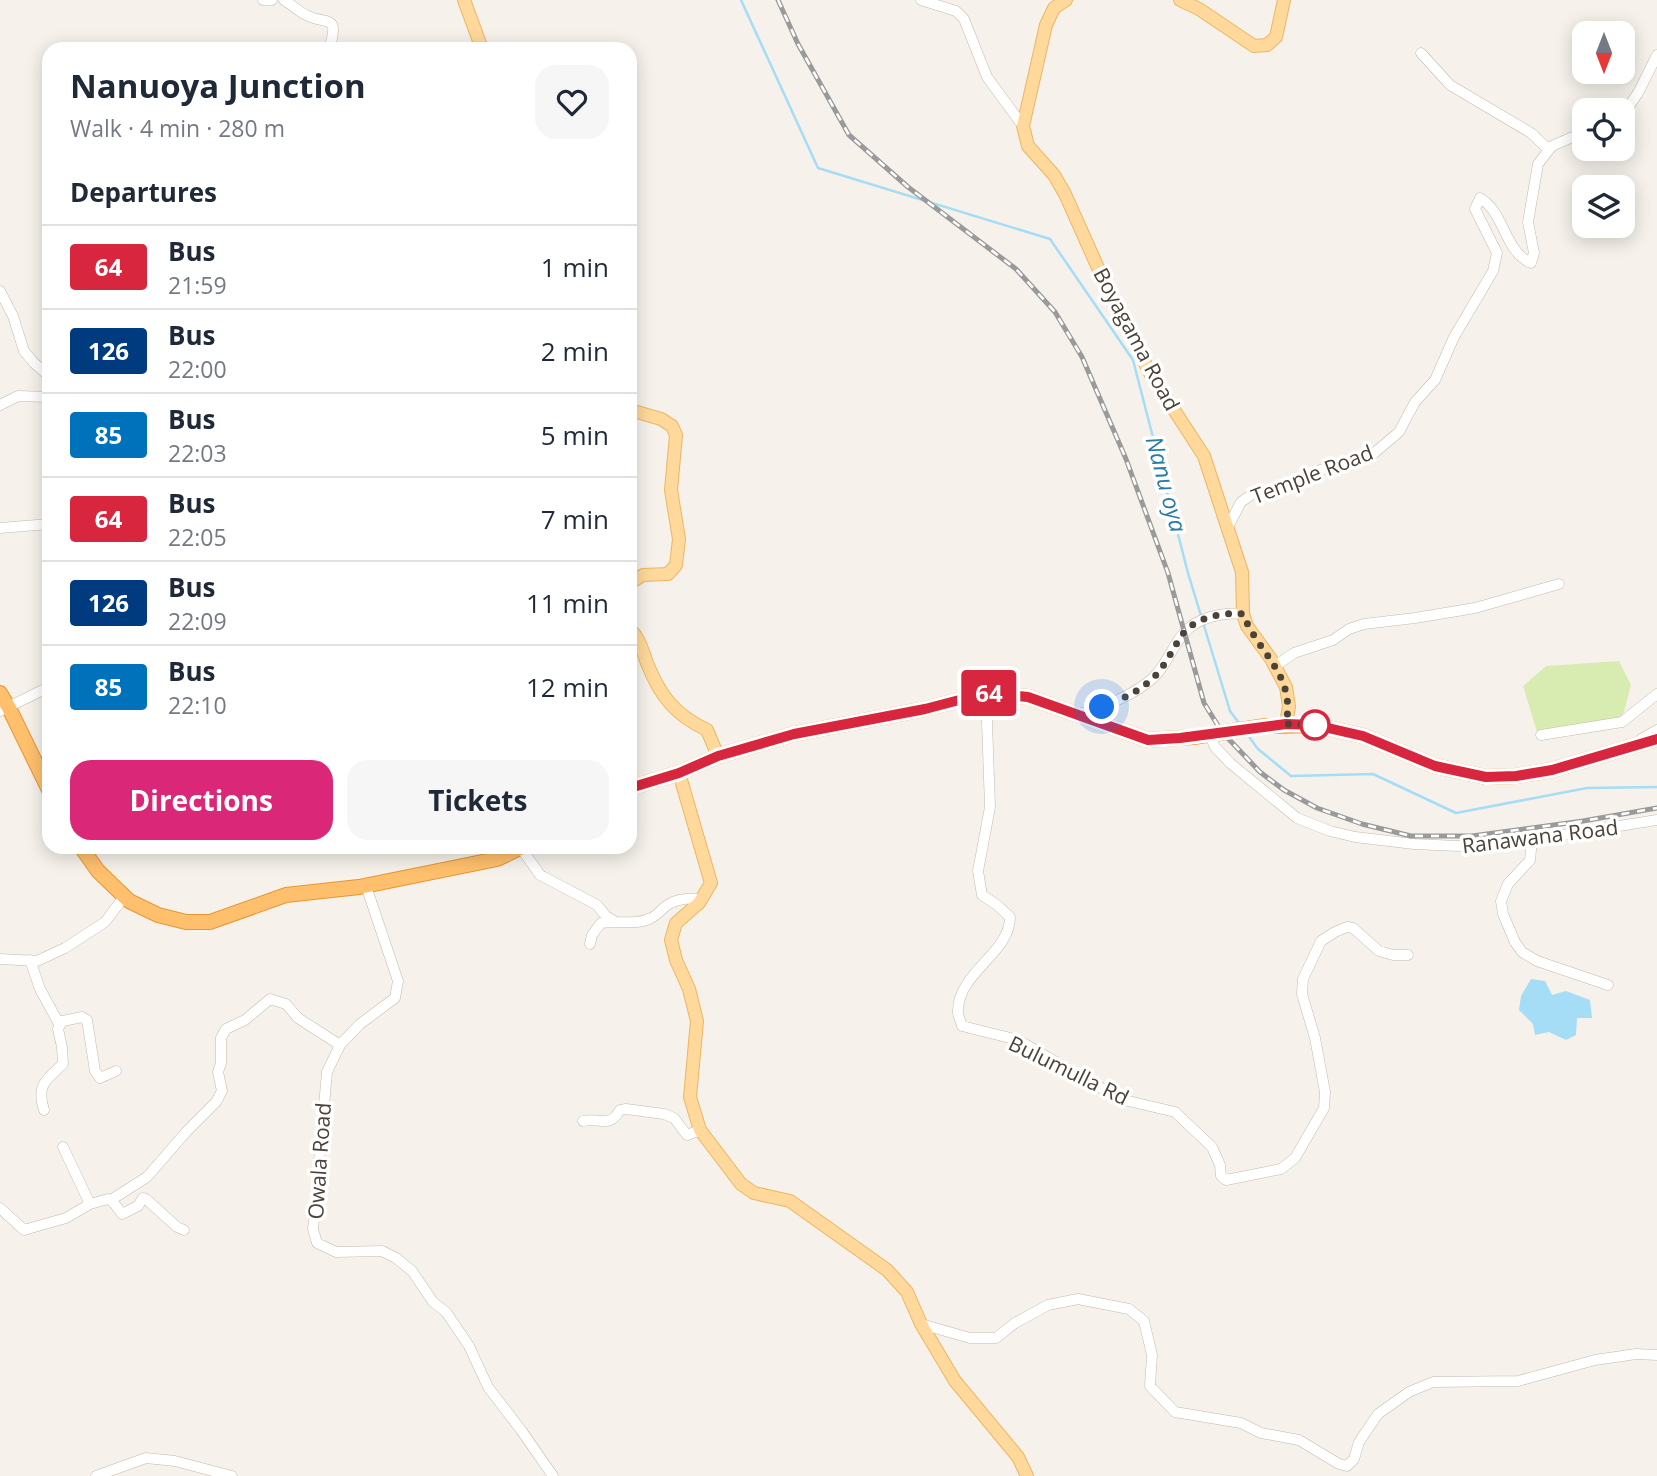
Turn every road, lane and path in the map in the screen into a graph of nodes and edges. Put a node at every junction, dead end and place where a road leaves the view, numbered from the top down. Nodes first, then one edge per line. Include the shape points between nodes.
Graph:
1 (263, 0) edge
2 (272, 0) edge
3 (284, 0) edge
4 (464, 0) edge
5 (921, 0) edge
6 (1066, 0) edge
7 (1180, 0) edge
8 (1284, 0) edge
9 (332, 42) edge
10 (479, 42) edge
11 (1420, 53) dead end
12 (1657, 55) edge
13 (1635, 98) edge
14 (1023, 126) junction
15 (1572, 137) edge
16 (1549, 150) junction
17 (0, 291) edge
18 (42, 370) edge
19 (42, 397) edge
20 (0, 405) edge
21 (637, 412) edge
22 (42, 525) edge
23 (1228, 527) junction
24 (0, 528) edge
25 (637, 579) edge
26 (1559, 584) dead end
27 (1243, 614) junction
28 (637, 635) edge
29 (1275, 666) junction
30 (42, 690) edge
31 (0, 693) edge
32 (986, 693) junction
33 (1657, 694) edge
34 (5, 709) edge
35 (1080, 714) junction
36 (1286, 724) junction
37 (1657, 730) edge
38 (1209, 734) junction
39 (1541, 735) dead end
40 (1657, 739) edge
41 (718, 756) junction
42 (1596, 759) junction
43 (679, 773) junction
44 (42, 777) edge
45 (637, 786) edge
46 (1657, 820) edge
47 (1532, 840) junction
48 (86, 854) edge
49 (507, 854) edge
50 (526, 854) edge
51 (366, 886) junction
52 (124, 897) junction
53 (697, 904) junction
54 (610, 919) junction
55 (590, 944) dead end
56 (1408, 955) dead end
57 (0, 958) edge
58 (30, 960) junction
59 (1608, 985) dead end
60 (61, 1023) junction
61 (341, 1045) junction
62 (116, 1071) dead end
63 (44, 1110) dead end
64 (583, 1121) dead end
65 (700, 1130) junction
66 (63, 1147) dead end
67 (113, 1202) junction
68 (90, 1204) junction
69 (0, 1208) edge
70 (185, 1232) dead end
71 (921, 1324) junction
72 (1657, 1355) edge
73 (96, 1476) edge
74 (232, 1476) edge
75 (553, 1476) edge
76 (1027, 1476) edge

1 - 2 street
3 - 9 street via 310,17 328,19
4 - 10 main road
5 - 14 street via 956,11 964,19 987,77
6 - 14 main road via 1054,8 1046,25
7 - 8 main road via 1254,46 1267,45 1276,37
11 - 16 street via 1450,85 1531,133
12 - 13 street
14 - 23 main road, Boyagama Road via 1028,146 1065,194 1150,373 1204,456
15 - 16 street
16 - 23 street, Temple Road via 1538,164 1533,186 1528,222 1534,253 1531,263 1518,258 1490,204 1480,198 1475,209 1496,253 1493,271 1435,380 1415,402 1399,432 1373,454 1323,469 1288,486 1254,493 1241,502
17 - 18 street via 24,351
19 - 20 street via 19,396
21 - 25 main road via 661,419 676,435 671,490 679,539 676,565 667,574
22 - 24 street
23 - 27 main road, Boyagama Road via 1242,572
26 - 29 street via 1475,608 1364,624 1294,653
27 - 29 main road, Boyagama Road
27 - 35 street via 1228,612 1198,622 1184,633 1154,677 1123,699
28 - 41 main road via 653,680 685,719 707,730
29 - 36 main road, Boyagama Road via 1289,699
30 - 34 street
31 - 34 highway
32 - 35 highway via 1028,697
32 - 41 highway via 794,734
32 - 56 street, Bulumulla Rd via 990,807 978,871 982,895 1010,917 1010,930 963,992 957,1012 962,1026 1018,1040 1120,1099 1175,1112 1212,1147 1226,1180 1281,1169 1295,1158 1324,1108 1315,1038 1302,994 1303,979 1321,941 1347,927 1379,951
33 - 39 street via 1622,722
34 - 44 highway
35 - 38 highway via 1148,740
36 - 38 highway
36 - 42 highway via 1363,736 1435,766 1486,777 1516,776
37 - 42 street
38 - 47 street, Ranawana Road via 1230,763 1297,818 1330,831 1458,846
40 - 42 highway
41 - 43 highway
43 - 45 highway
43 - 53 main road via 711,883
46 - 47 street, Ranawana Road
47 - 59 street via 1530,860 1508,884 1501,901 1516,942 1537,961
48 - 52 highway
49 - 51 highway
50 - 54 street via 540,875 597,905
51 - 52 highway via 286,895 210,922 158,915
51 - 61 street, Owala Road via 398,981 395,998
52 - 58 street via 105,922 65,948
53 - 54 street via 686,898 669,904 651,919 632,923
53 - 65 main road via 676,923 671,940 697,1021 690,1097
54 - 55 street via 601,923
57 - 58 street
58 - 60 street via 40,989
60 - 62 street via 82,1017 87,1020 95,1071 100,1078
60 - 63 street via 63,1064 41,1088
61 - 67 street via 298,1018 286,1004 270,999 246,1020 226,1029 218,1072 222,1091 216,1102 147,1177
61 - 75 street, Owala Road via 327,1072 313,1229 317,1243 336,1252 382,1251 412,1271 433,1302 446,1312 488,1387
64 - 65 street via 608,1122 626,1109 674,1118 687,1135
65 - 71 main road via 741,1184 754,1193 790,1201 887,1270 907,1292
66 - 68 street
67 - 68 street
67 - 70 street via 122,1213 146,1199
68 - 69 street via 66,1218 24,1230
71 - 72 street via 970,1338 996,1338 1048,1306 1078,1299 1129,1309 1144,1321 1152,1355 1150,1386 1175,1412 1241,1423 1261,1433 1299,1440 1348,1466 1378,1414 1433,1382 1518,1381 1595,1360
71 - 76 main road via 955,1381 1018,1457
73 - 74 street via 146,1458

